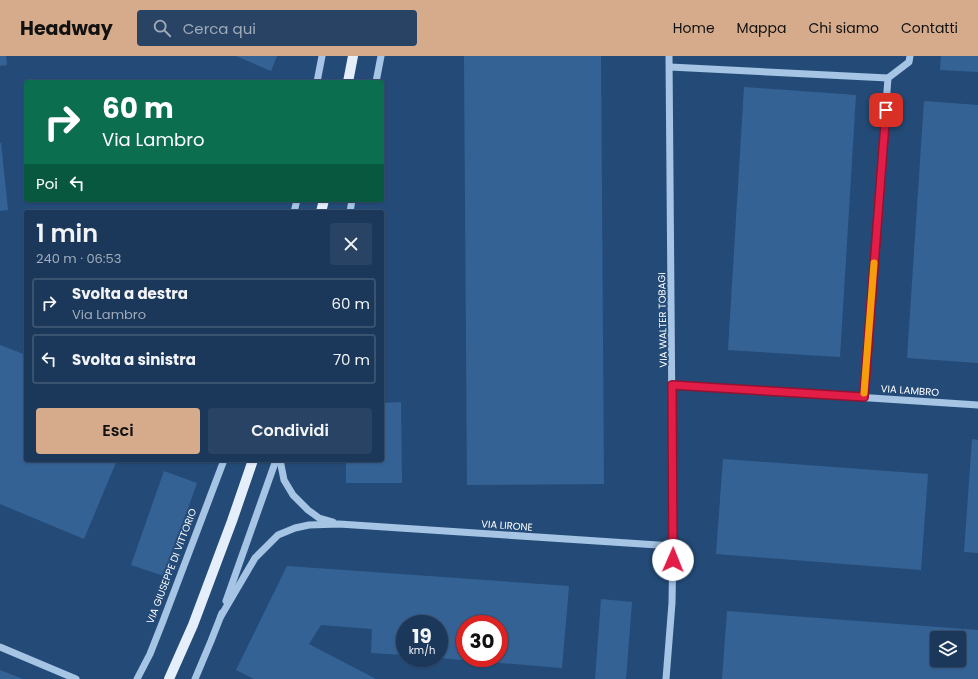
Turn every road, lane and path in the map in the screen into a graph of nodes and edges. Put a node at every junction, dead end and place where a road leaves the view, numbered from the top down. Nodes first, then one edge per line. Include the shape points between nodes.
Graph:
1 (322, 56) edge
2 (352, 56) edge
3 (381, 56) edge
4 (669, 56) edge
5 (910, 56) edge
6 (670, 67) junction
7 (888, 78) junction
8 (317, 80) edge
9 (348, 80) edge
10 (376, 80) edge
11 (672, 385) junction
12 (864, 397) junction
13 (978, 404) edge
14 (223, 462) edge
15 (252, 462) edge
16 (275, 462) edge
17 (280, 462) edge
18 (339, 524) junction
19 (673, 546) junction
20 (221, 616) junction
21 (0, 647) edge
22 (76, 679) edge
23 (137, 679) edge
24 (169, 679) edge
25 (195, 679) edge
26 (666, 679) edge

1 - 8 street
2 - 9 main road
3 - 10 street
4 - 6 street, VIA WALTER TOBAGI
5 - 7 street via 909,62
6 - 7 street
6 - 11 street, VIA WALTER TOBAGI
7 - 12 street
11 - 12 street, VIA LAMBRO
11 - 19 street, VIA WALTER TOBAGI
12 - 13 street, VIA LAMBRO
14 - 23 street, VIA GIUSEPPE DI VITTORIO via 150,654
15 - 24 main road via 193,624
16 - 20 street
17 - 18 street, VIA LIRONE via 284,480 293,495 319,518
18 - 19 street, VIA LIRONE
18 - 20 street, VIA LIRONE via 309,525 278,535 255,558
19 - 26 street, VIA WALTER TOBAGI
20 - 25 street
21 - 22 street

